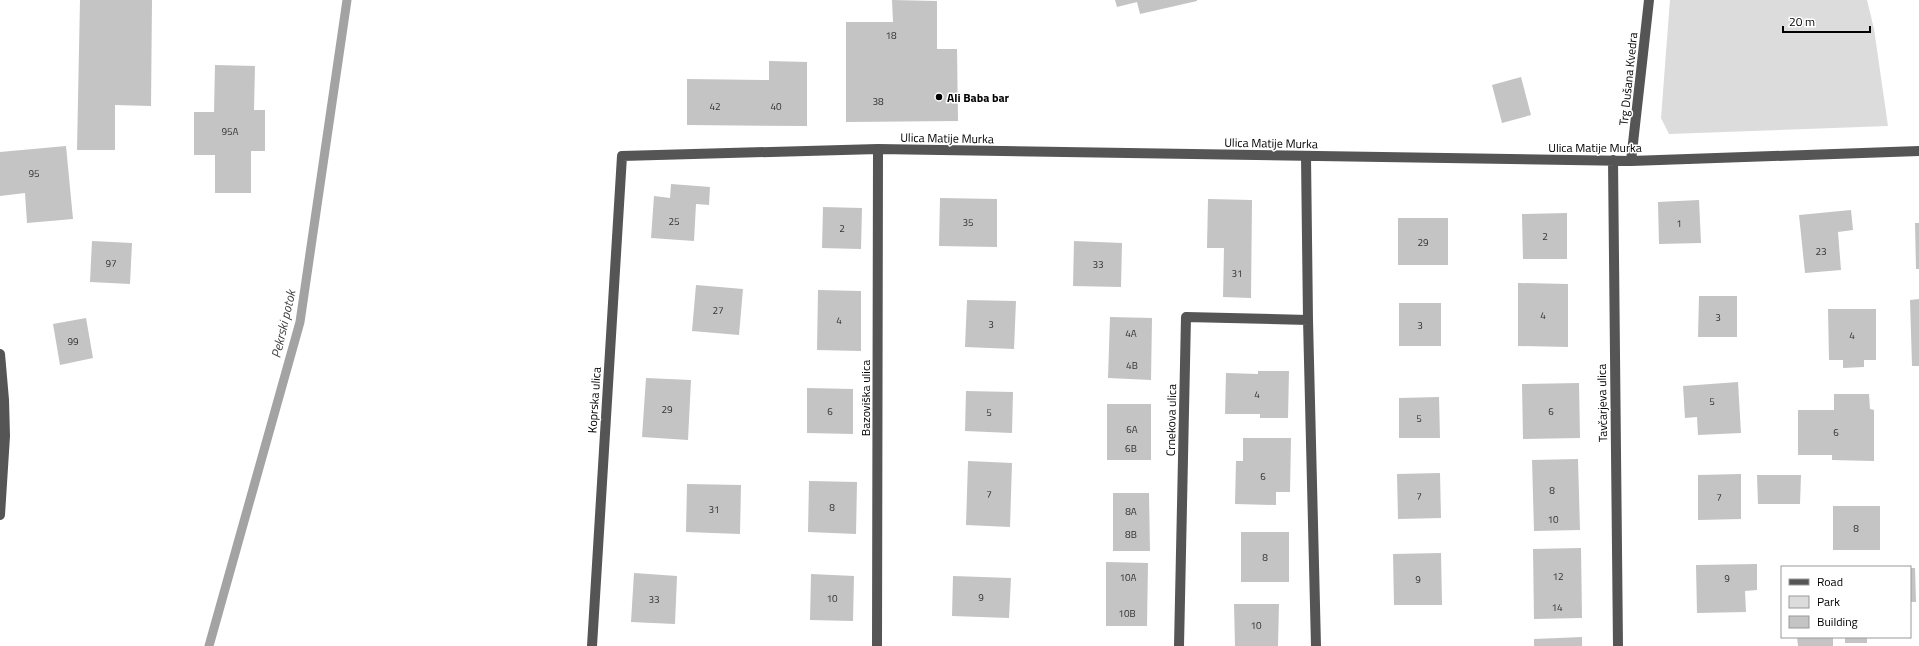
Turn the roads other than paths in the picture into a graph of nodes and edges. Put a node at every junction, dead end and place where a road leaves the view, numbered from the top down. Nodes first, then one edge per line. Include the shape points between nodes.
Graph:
1 (1649, 0) edge
2 (878, 149) junction
3 (1919, 151) edge
4 (622, 156) joint
5 (1306, 156) junction
6 (1613, 160) junction
7 (1631, 161) junction
8 (1308, 320) junction
9 (0, 354) edge
10 (0, 516) edge
11 (592, 646) edge
12 (877, 646) edge
13 (1179, 646) edge
14 (1316, 646) edge
15 (1618, 646) edge

1 - 7 street, Trg Dušana Kvedra
2 - 4 street, Ulica Matije Murka
2 - 5 street, Ulica Matije Murka
2 - 12 street, Bazoviška ulica
3 - 7 street, Ulica Matije Murka
4 - 11 street, Koprska ulica
5 - 6 street, Ulica Matije Murka
5 - 8 street
6 - 7 street, Ulica Matije Murka
6 - 15 street, Tavčarjeva ulica
8 - 13 street, Crnekova ulica via 1186,317
8 - 14 street
9 - 10 street via 5,436

